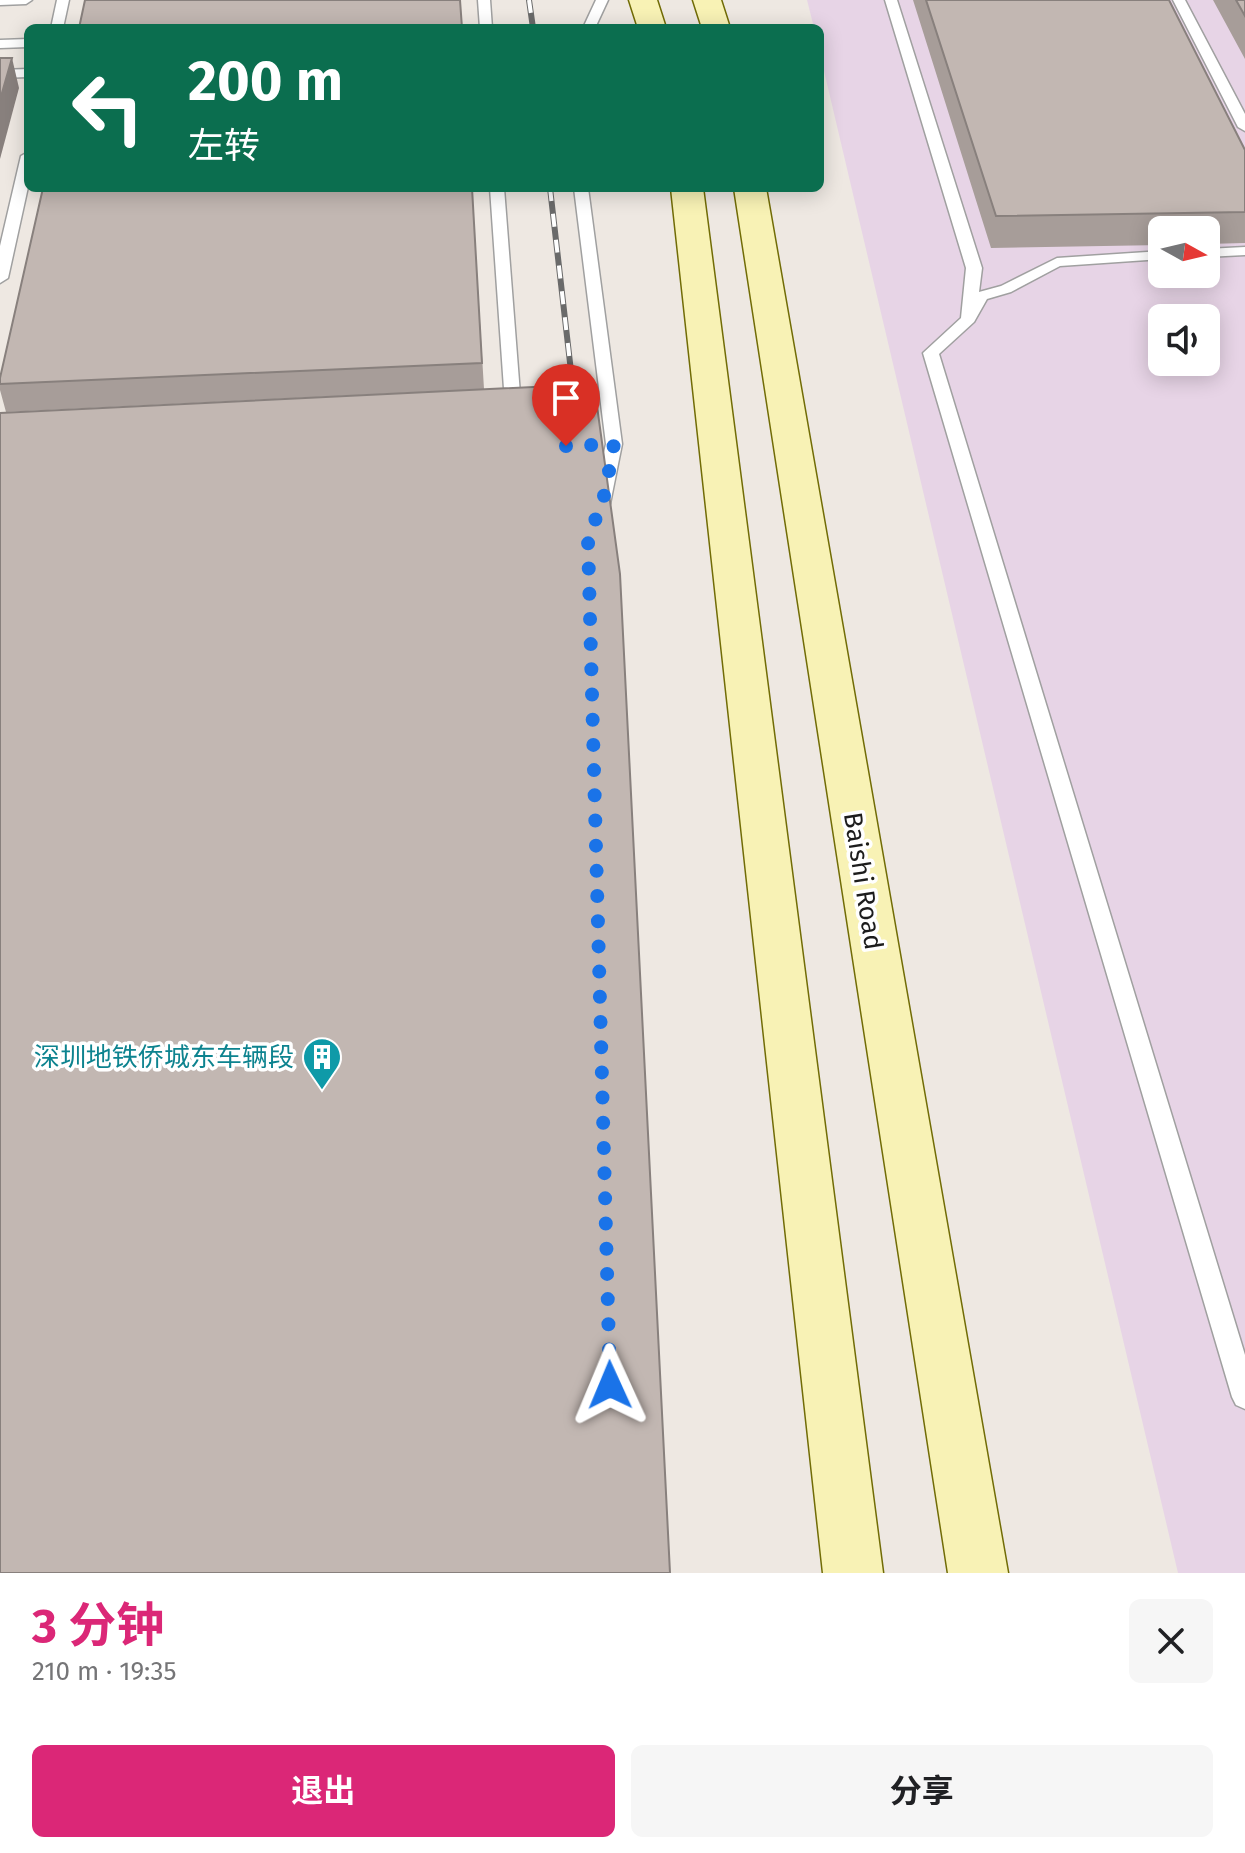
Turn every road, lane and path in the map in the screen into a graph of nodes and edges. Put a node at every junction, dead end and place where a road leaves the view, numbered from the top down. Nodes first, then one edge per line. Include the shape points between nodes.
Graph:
1 (26, 0) edge
2 (63, 0) edge
3 (484, 0) edge
4 (602, 0) edge
5 (643, 0) edge
6 (707, 0) edge
7 (891, 0) edge
8 (1179, 0) edge
9 (0, 1) edge
10 (58, 24) edge
11 (486, 24) edge
12 (591, 24) edge
13 (651, 24) edge
14 (715, 24) edge
15 (24, 43) edge
16 (0, 44) edge
17 (24, 73) edge
18 (0, 74) edge
19 (1245, 127) edge
20 (24, 173) edge
21 (497, 192) edge
22 (581, 192) edge
23 (685, 192) edge
24 (751, 192) edge
25 (1245, 251) edge
26 (1220, 252) edge
27 (1148, 256) edge
28 (0, 278) edge
29 (969, 319) junction
30 (489, 409) edge
31 (592, 528) edge
32 (1245, 1397) edge
33 (853, 1573) edge
34 (978, 1573) edge

1 - 9 lane
2 - 10 lane
3 - 11 lane
4 - 12 lane
5 - 13 main road
6 - 14 main road
7 - 29 lane via 974,268
8 - 19 lane
15 - 16 lane
17 - 18 lane
20 - 28 lane
21 - 30 lane via 513,407
22 - 31 lane via 606,444 605,493
23 - 33 main road
24 - 34 main road, Baishi Road
25 - 26 lane
27 - 29 lane via 1057,262 981,296
29 - 32 lane via 931,353

